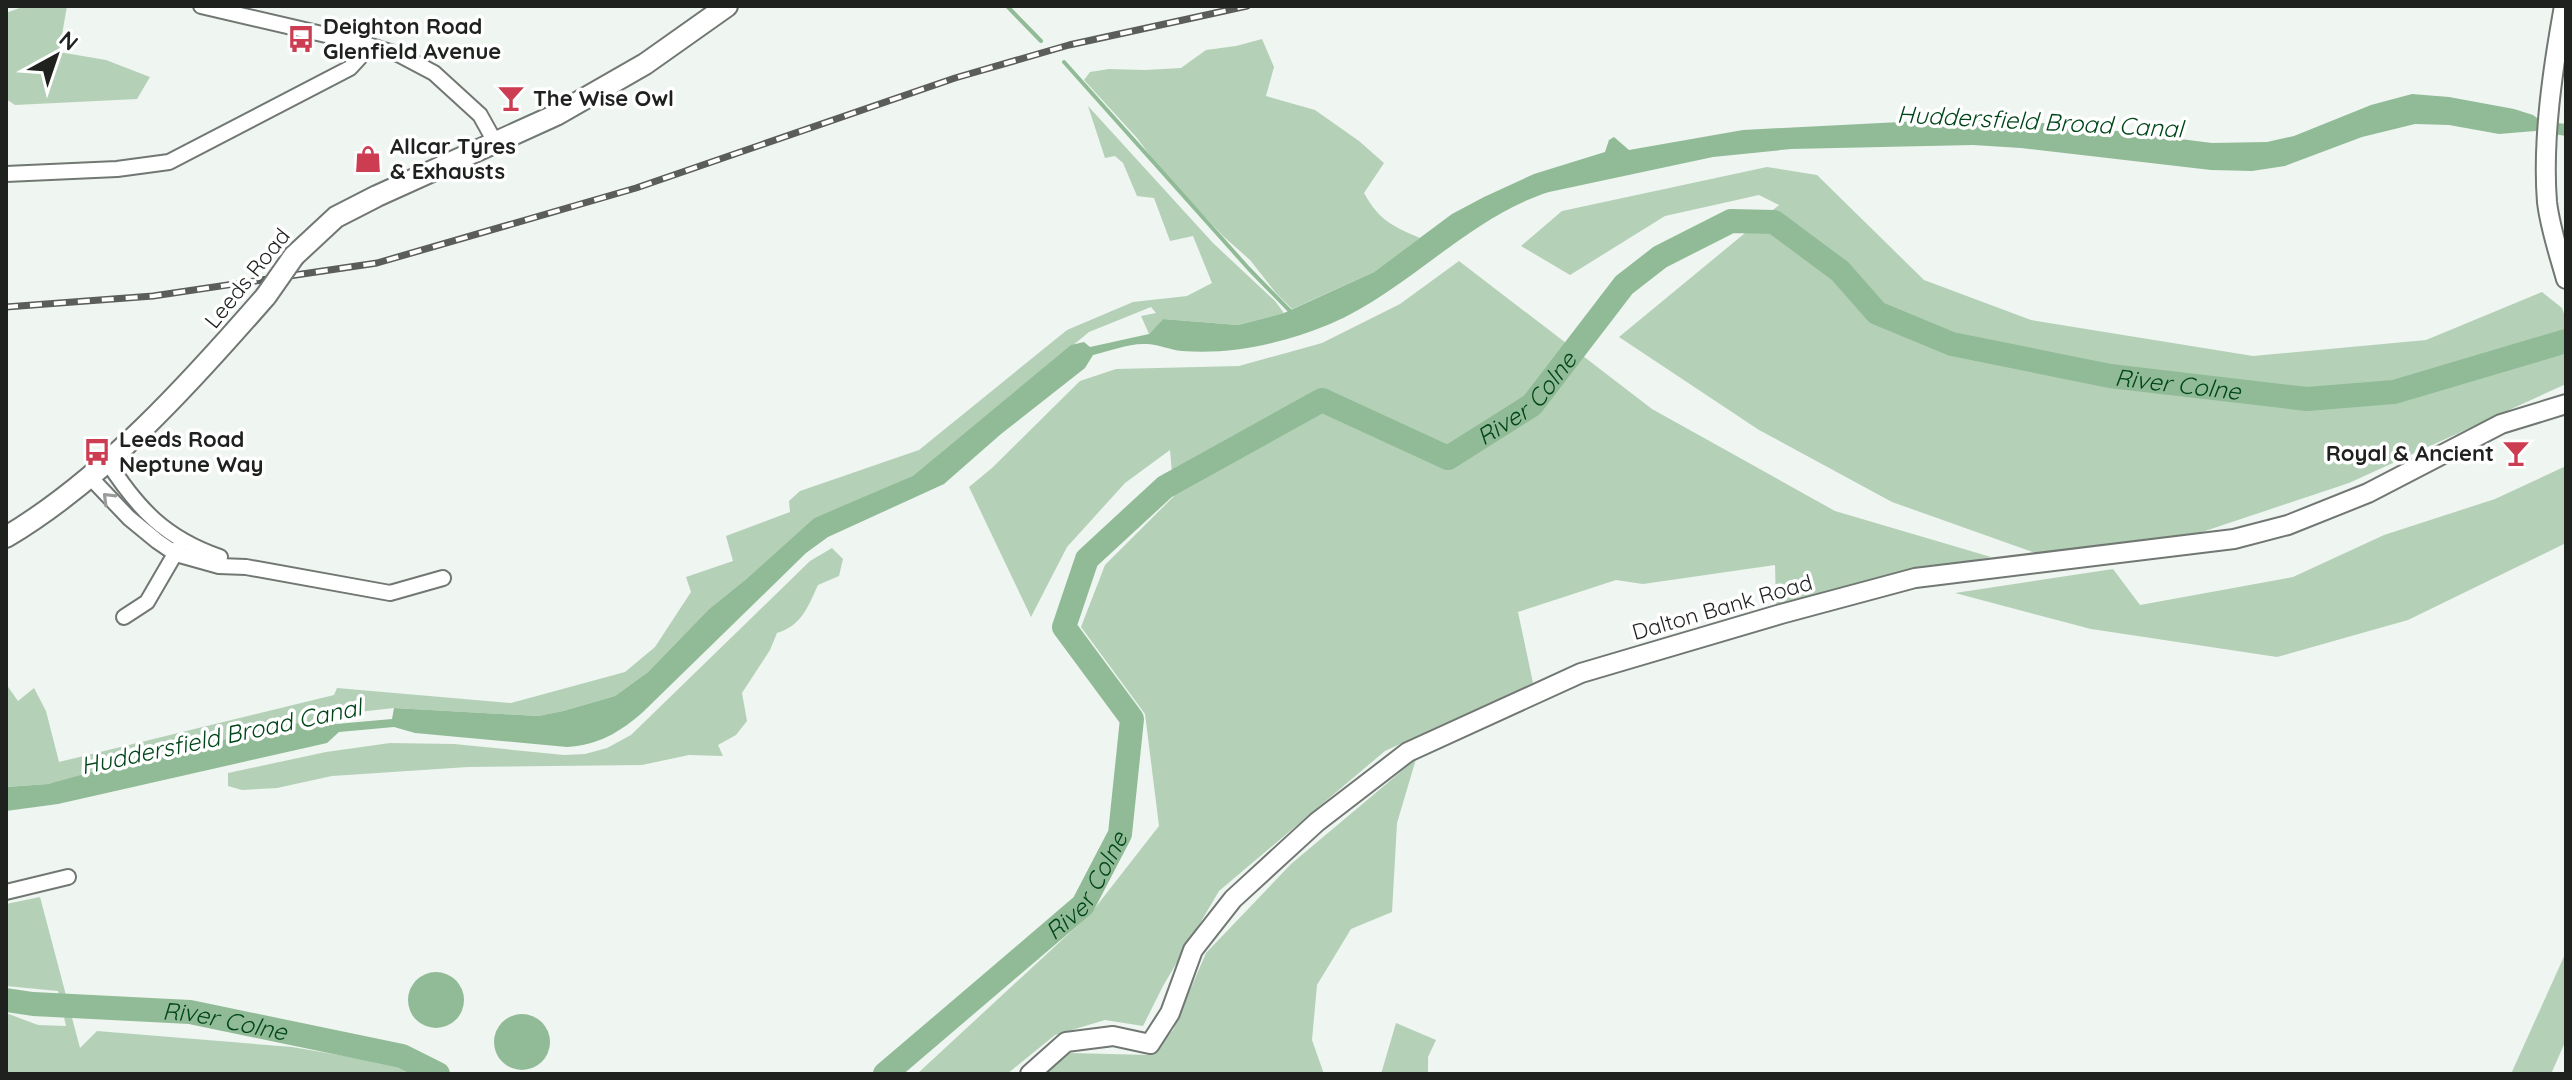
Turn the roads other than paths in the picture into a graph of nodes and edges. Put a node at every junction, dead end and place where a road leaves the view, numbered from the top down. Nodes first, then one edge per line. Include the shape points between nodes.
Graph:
1 (201, 6) edge
2 (727, 6) edge
3 (2562, 15) edge
4 (365, 44) junction
5 (495, 142) junction
6 (6, 174) edge
7 (2558, 220) edge
8 (2566, 279) edge
9 (2566, 404) edge
10 (107, 461) junction
11 (89, 476) junction
12 (155, 522) junction
13 (6, 537) edge
14 (176, 554) junction
15 (246, 567) junction
16 (443, 578) dead end
17 (124, 617) dead end
18 (68, 877) dead end
19 (6, 892) edge
20 (1030, 1074) edge

1 - 4 street
2 - 5 main road, Leeds Road via 645,64 556,115
3 - 7 street via 2547,157 2547,201
4 - 5 street via 434,73 480,115
4 - 6 street via 350,68 169,162
5 - 10 main road, Leeds Road, bridge via 336,217 294,256 208,363
7 - 8 street
9 - 20 street, Dalton Bank Road via 2501,424 2368,493 2288,525 2234,539 1900,582 1581,673 1408,752 1317,822 1233,899 1193,950 1170,1013 1150,1044 1113,1036 1066,1042
10 - 11 main road, Leeds Road
10 - 12 street
11 - 13 main road, Leeds Road
14 -> 11 street via 129,518
12 - 14 street via 158,532 180,548
12 - 15 street via 195,548
14 - 15 street
14 - 17 street via 147,602
15 - 16 street via 390,593
18 - 19 street

